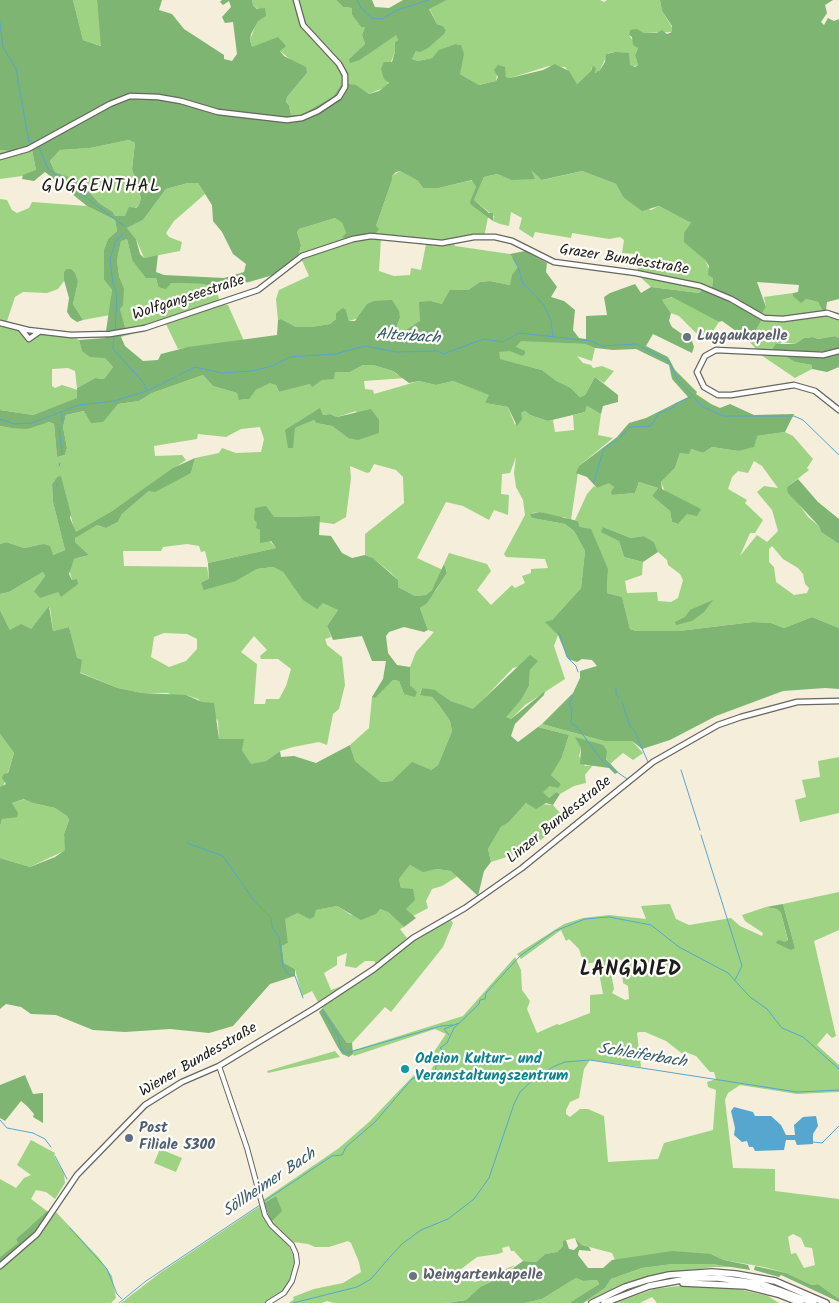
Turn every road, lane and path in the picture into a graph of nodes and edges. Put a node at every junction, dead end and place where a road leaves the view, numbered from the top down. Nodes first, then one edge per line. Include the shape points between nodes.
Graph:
1 (296, 0) edge
2 (0, 157) edge
3 (520, 245) joint
4 (839, 317) edge
5 (0, 322) edge
6 (20, 328) junction
7 (39, 332) junction
8 (839, 351) edge
9 (839, 410) edge
10 (839, 701) edge
11 (315, 1008) joint
12 (219, 1066) junction
13 (0, 1266) edge
14 (668, 1282) junction
15 (753, 1288) junction
16 (810, 1295) junction
17 (779, 1299) dead end
18 (268, 1303) edge
19 (592, 1303) edge
20 (604, 1303) edge
21 (801, 1303) edge
22 (814, 1303) edge
23 (826, 1303) edge
24 (833, 1303) edge

1 - 2 main road via 304,27 342,68 346,77 345,87 335,101 308,116 294,120 218,112 158,97 125,97 28,149
3 - 4 main road, Grazer Bundesstraße via 554,262 636,272 700,286 764,318 783,319 827,313
3 - 7 main road, Wolfgangseestraße via 487,236 442,242 359,238 302,256 249,294 168,322 110,334 78,336
5 - 6 main road, Wolfgangseestraße
6 - 7 main road, Wolfgangseestraße
6 - 7 main road via 29,339
8 - 9 main road via 823,355 716,350 701,360 698,372 704,387 718,395 794,385 815,391
10 - 11 main road, Linzer Bundesstraße via 797,702 749,714 718,725 673,749 500,884 413,938 374,969
11 - 12 main road, Wiener Bundesstraße
12 - 13 main road, Wiener Bundesstraße via 167,1090 138,1111 82,1170 37,1234
12 - 18 street via 246,1144 267,1220 292,1245 297,1263 289,1286
14 - 15 highway
14 - 20 highway
14 - 22 highway via 700,1278 740,1280 782,1289
15 - 17 highway
15 - 21 highway
16 - 19 highway via 756,1277 692,1273 647,1280
16 - 23 highway
16 - 24 highway

